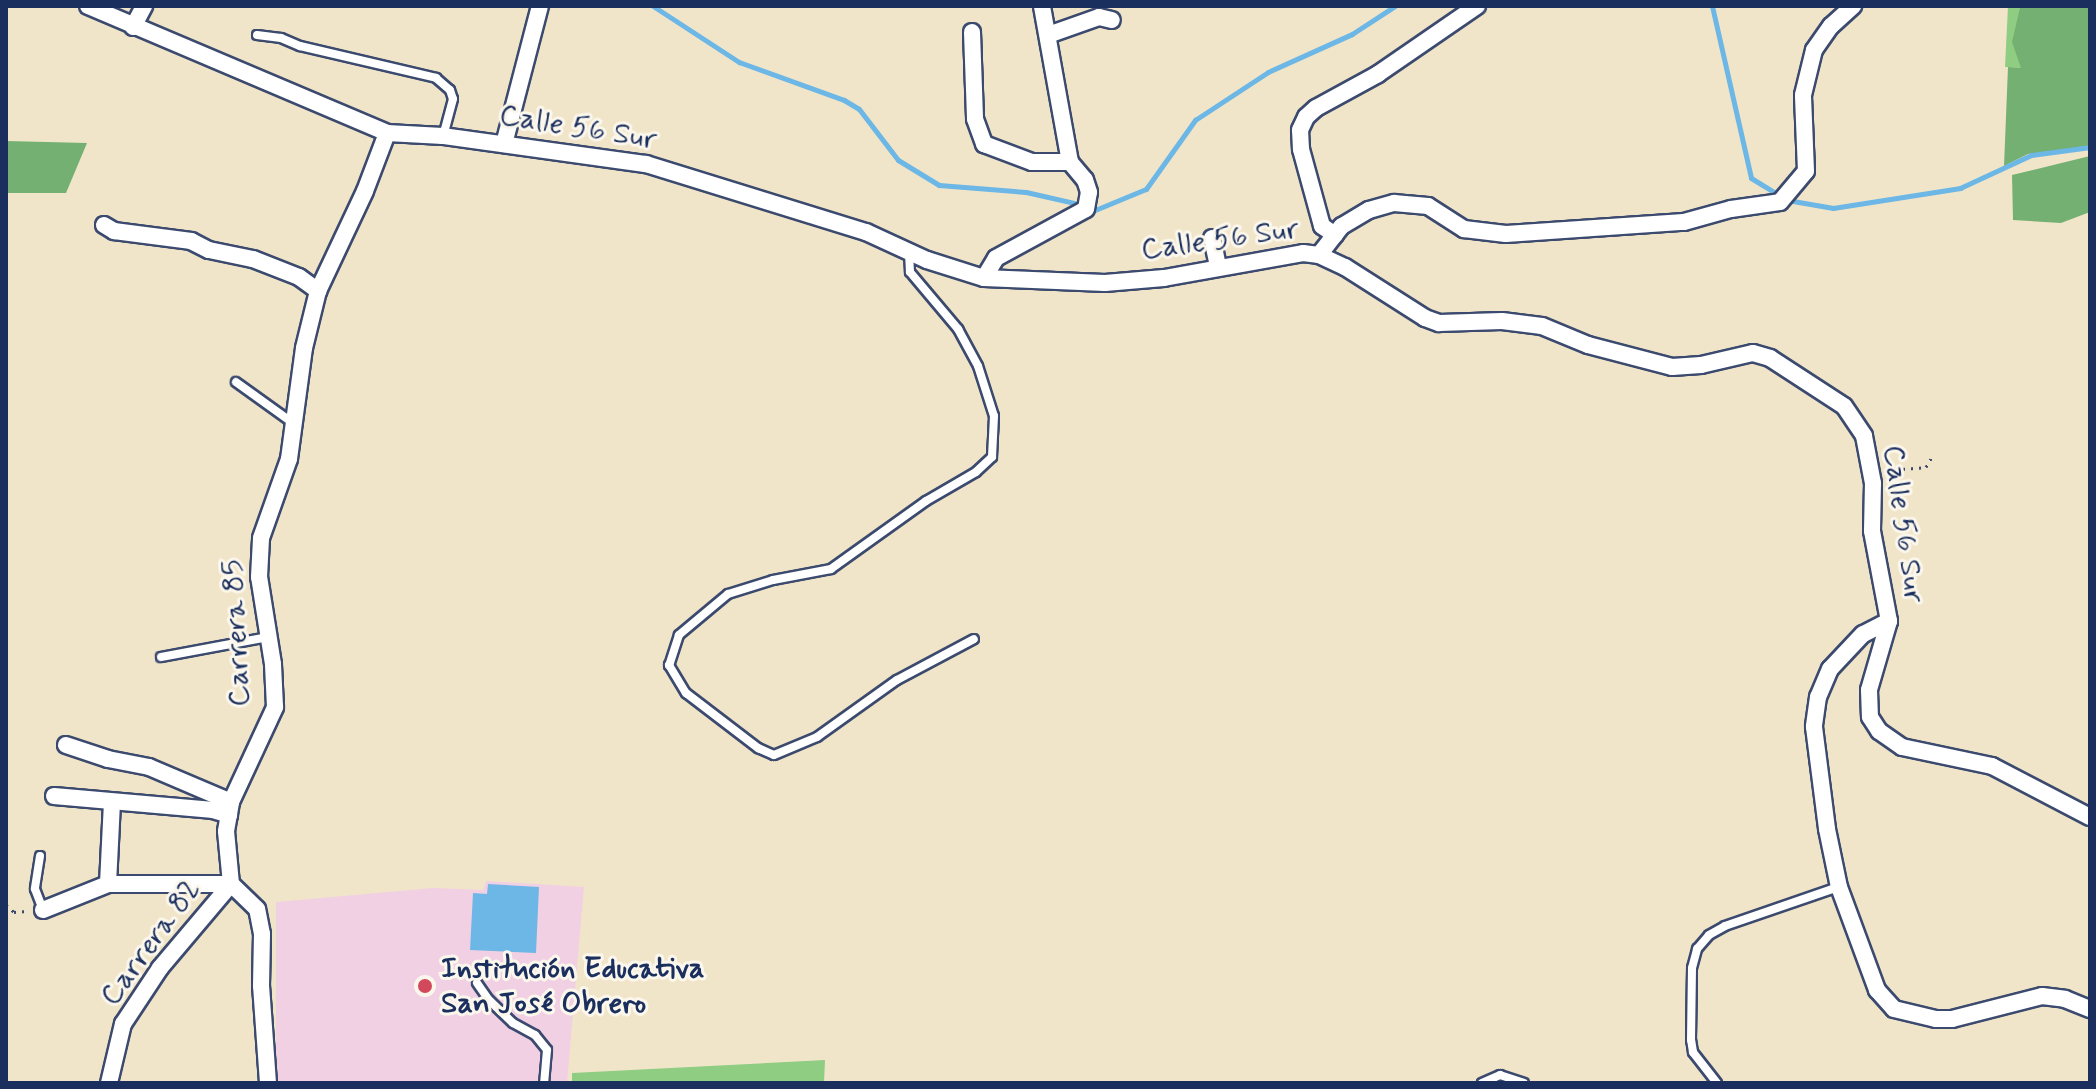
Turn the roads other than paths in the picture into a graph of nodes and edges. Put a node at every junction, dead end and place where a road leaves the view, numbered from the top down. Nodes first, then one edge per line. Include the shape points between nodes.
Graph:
1 (88, 6) edge
2 (144, 6) edge
3 (540, 6) edge
4 (1042, 6) edge
5 (1477, 6) edge
6 (1853, 6) edge
7 (1112, 20) dead end
8 (133, 27) junction
9 (972, 32) dead end
10 (257, 35) dead end
11 (1048, 35) junction
12 (387, 133) junction
13 (443, 136) junction
14 (504, 144) junction
15 (1070, 162) junction
16 (104, 225) dead end
17 (1335, 235) junction
18 (1212, 238) dead end
19 (909, 252) junction
20 (1319, 255) junction
21 (1218, 267) junction
22 (984, 278) junction
23 (318, 291) junction
24 (236, 382) dead end
25 (294, 424) junction
26 (1889, 621) junction
27 (269, 637) junction
28 (974, 639) dead end
29 (161, 657) dead end
30 (66, 745) dead end
31 (54, 796) dead end
32 (112, 802) junction
33 (230, 809) junction
34 (2090, 817) edge
35 (40, 856) dead end
36 (108, 884) junction
37 (231, 884) junction
38 (1839, 887) junction
39 (43, 910) joint
40 (477, 983) dead end
41 (2090, 1009) edge
42 (109, 1083) edge
43 (268, 1083) edge
44 (544, 1083) edge
45 (1482, 1083) edge
46 (1524, 1083) edge
47 (1717, 1083) edge

1 - 8 street, Calle 56 Sur
2 - 8 street
3 - 14 street
4 - 11 street
5 - 17 street via 1306,117 1301,149 1322,226
6 - 17 street via 1814,50 1803,95 1806,171 1780,202 1684,222 1506,234 1464,229 1428,206 1394,203 1369,210
7 - 11 street via 1099,17
8 - 12 street, Calle 56 Sur
9 - 15 street via 975,119 984,144 1032,162
10 - 13 lane via 436,78 453,99
11 - 15 street
12 - 13 street, Calle 56 Sur
12 - 23 street, Carrera 85
13 - 14 street, Calle 56 Sur
14 - 19 street, Calle 56 Sur via 603,148 866,232
15 - 22 street via 1085,180 1086,209 996,258
16 - 23 street via 253,259 299,277
17 - 20 street
18 - 21 street
19 - 22 street, Calle 56 Sur
19 - 28 lane via 910,272 958,329 978,366 994,416 992,457 831,569 728,594 679,635 669,665 686,693 774,755 817,737 897,680
20 - 21 street, Calle 56 Sur
20 - 26 street, Calle 56 Sur via 1439,323 1542,326 1588,345 1672,367 1753,353 1770,358 1844,406 1864,436 1872,471 1872,531
21 - 22 street, Calle 56 Sur via 1105,283
23 - 25 street, Carrera 85
24 - 25 lane
25 - 27 street, Carrera 85 via 289,459 261,538 259,577
26 - 34 street, Calle 56 Sur via 1869,690 1870,717 1879,731 1902,747 1992,766
26 - 38 street via 1863,634 1841,655 1818,697 1815,743
27 - 29 lane
27 - 33 street, Carrera 85 via 275,707
30 - 33 street via 149,767
31 - 32 street
32 - 33 street
32 - 36 street
33 - 37 street, Carrera 85 via 226,831
35 - 39 lane via 35,889
36 - 37 street
36 - 39 street
37 - 42 street, Carrera 82 via 160,968 123,1024
37 - 43 street via 257,909 262,934
38 - 41 street via 1877,990 1894,1009 1920,1018 1952,1019 2042,996
38 - 47 lane via 1725,926 1697,949 1691,1040 1693,1052
40 - 44 lane via 513,1023 535,1035 547,1050
45 - 46 lane via 1500,1075

